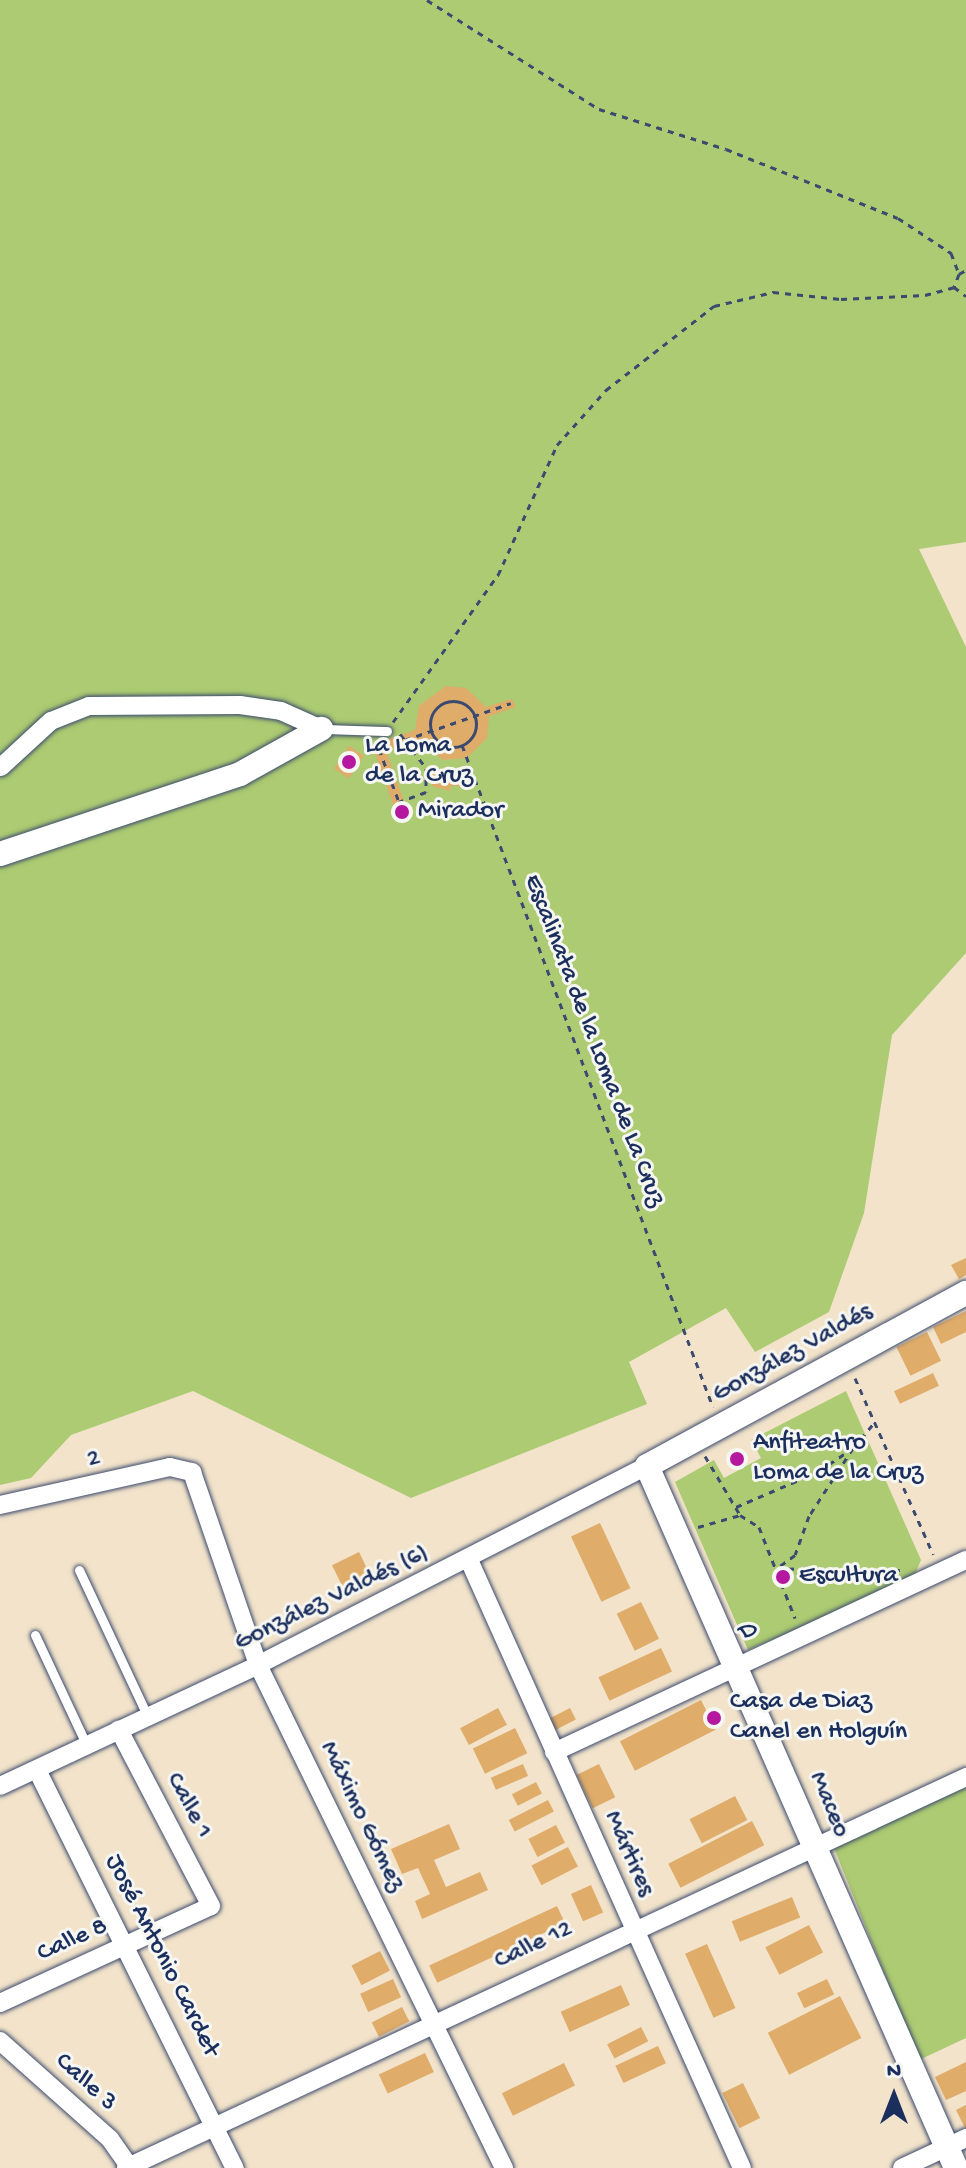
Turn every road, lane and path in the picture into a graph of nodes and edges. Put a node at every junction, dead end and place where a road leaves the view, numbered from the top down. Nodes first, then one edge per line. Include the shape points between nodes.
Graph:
1 (427, 0) edge
2 (966, 270) edge
3 (959, 274) junction
4 (954, 287) junction
5 (966, 296) edge
6 (511, 703) dead end
7 (475, 716) junction
8 (321, 729) junction
9 (387, 731) joint
10 (430, 731) junction
11 (405, 740) junction
12 (462, 745) junction
13 (1, 767) edge
14 (399, 802) junction
15 (402, 812) dead end
16 (0, 854) edge
17 (966, 1293) edge
18 (846, 1356) junction
19 (875, 1422) junction
20 (720, 1426) junction
21 (853, 1448) junction
22 (647, 1466) junction
23 (711, 1467) dead end
24 (196, 1478) joint
25 (0, 1505) edge
26 (736, 1507) junction
27 (740, 1515) junction
28 (678, 1533) junction
29 (469, 1560) junction
30 (966, 1560) edge
31 (776, 1569) junction
32 (79, 1570) dead end
33 (940, 1572) junction
34 (35, 1635) dead end
35 (802, 1637) junction
36 (258, 1665) junction
37 (738, 1666) junction
38 (148, 1717) junction
39 (119, 1730) junction
40 (87, 1746) junction
41 (554, 1752) junction
42 (37, 1770) junction
43 (966, 1777) edge
44 (0, 1786) edge
45 (815, 1846) junction
46 (211, 1906) joint
47 (634, 1928) junction
48 (127, 1945) junction
49 (0, 2003) edge
50 (432, 2022) junction
51 (0, 2041) edge
52 (216, 2125) junction
53 (956, 2151) edge
54 (128, 2167) edge
55 (235, 2168) edge
56 (504, 2168) edge
57 (742, 2168) edge
58 (902, 2168) edge

1 - 3 path via 599,109 726,149 898,218 951,253
2 - 3 path
3 - 4 path
4 - 5 path
4 - 9 path via 925,295 841,299 773,292 714,306 606,390 557,445 498,575
6 - 7 path
7 - 10 path
7 - 10 path via 464,704 441,703 431,715
7 - 12 path via 473,736
8 - 9 lane
8 - 13 street via 281,711 240,705 89,706 51,721
8 - 16 street via 240,774
10 - 11 path
10 - 12 path via 447,747
11 - 14 path via 379,749
11 - 14 path via 426,768 426,792
12 - 20 path, Escalinata de la Loma de La Cruz
14 - 15 path
17 - 18 street, González Valdés
18 - 19 path
18 - 20 street, González Valdés
19 - 21 path
19 - 33 path
20 - 22 street, González Valdés
21 - 26 path via 819,1471
21 - 31 path via 809,1516 795,1555
22 - 28 street, Maceo
22 - 29 street, González Valdés (6)
23 - 26 path
24 - 25 street, 2 via 187,1469 170,1467
24 - 36 street, Máximo Gómez
26 - 27 path
27 - 28 path
27 - 31 path via 759,1527
28 - 37 street, Maceo
29 - 36 street, González Valdés (6)
29 - 41 street, Mártires
30 - 33 street, D
31 - 33 path
31 - 35 path
32 - 38 lane
33 - 35 street, D
34 - 40 lane
35 - 37 street, D
36 - 38 street, González Valdés (6)
36 - 50 street, Máximo Gómez
37 - 41 street, D
37 - 45 street, Maceo
38 - 39 street, González Valdés (6)
39 - 40 street, González Valdés (6)
39 - 46 street, Calle 1
40 - 42 street, González Valdés (6)
41 - 47 street, Mártires
42 - 44 street, González Valdés (6)
42 - 48 street, José Antonio Cardet
43 - 45 street, Calle 12
45 - 47 street, Calle 12
45 - 53 street, Maceo
46 - 48 street, Calle 8
47 - 50 street, Calle 12
47 - 57 street, Mártires
48 - 49 street, Calle 8
48 - 52 street, José Antonio Cardet
50 - 52 street, Calle 12
50 - 56 street, Máximo Gómez
51 - 54 street, Calle 3 via 110,2139
52 - 54 street, Calle 12
52 - 55 street, José Antonio Cardet
53 - 58 street

